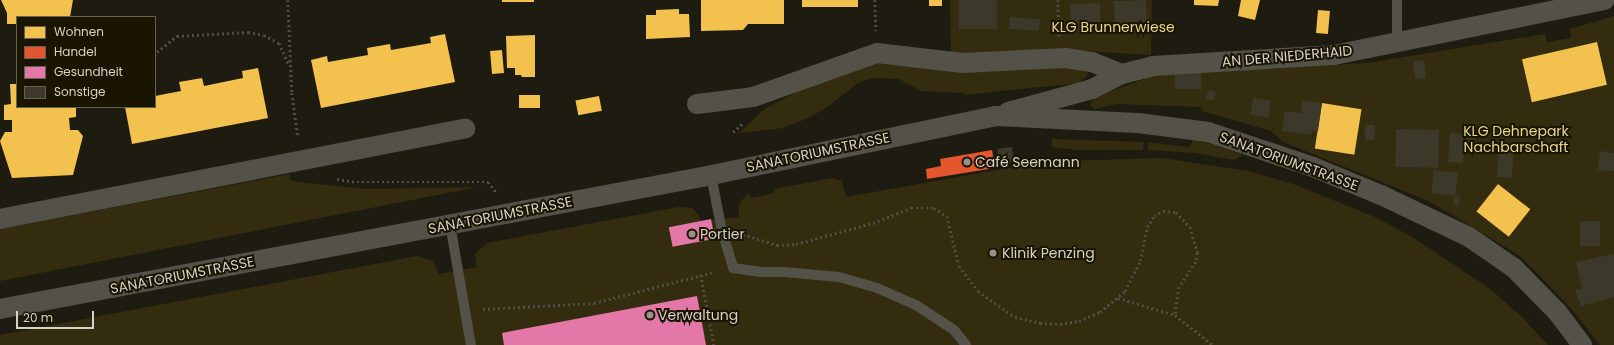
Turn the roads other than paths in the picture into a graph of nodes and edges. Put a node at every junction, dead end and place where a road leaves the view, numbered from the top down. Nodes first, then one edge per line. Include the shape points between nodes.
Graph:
1 (1397, 0) edge
2 (1604, 0) edge
3 (1397, 42) junction
4 (1122, 74) junction
5 (697, 104) dead end
6 (996, 116) junction
7 (465, 129) dead end
8 (711, 175) junction
9 (0, 219) edge
10 (450, 224) junction
11 (0, 309) edge
12 (471, 345) edge
13 (966, 345) edge
14 (1582, 345) edge

1 - 3 lane
2 - 3 street, AN DER NIEDERHAID
3 - 4 street, AN DER NIEDERHAID via 1334,55 1153,66
4 - 5 street via 1092,62 1059,58 962,63 877,53 753,97
4 - 6 street, AN DER NIEDERHAID via 1092,89
6 - 8 street, SANATORIUMSTRASSE
6 - 14 street, SANATORIUMSTRASSE via 1138,123 1208,132 1313,167 1381,195 1469,237 1514,268 1558,313
7 - 9 street
8 - 10 street, SANATORIUMSTRASSE
8 - 13 lane via 722,231 733,268 839,277 877,288 916,305 954,330
10 - 11 street, SANATORIUMSTRASSE
10 - 12 lane

